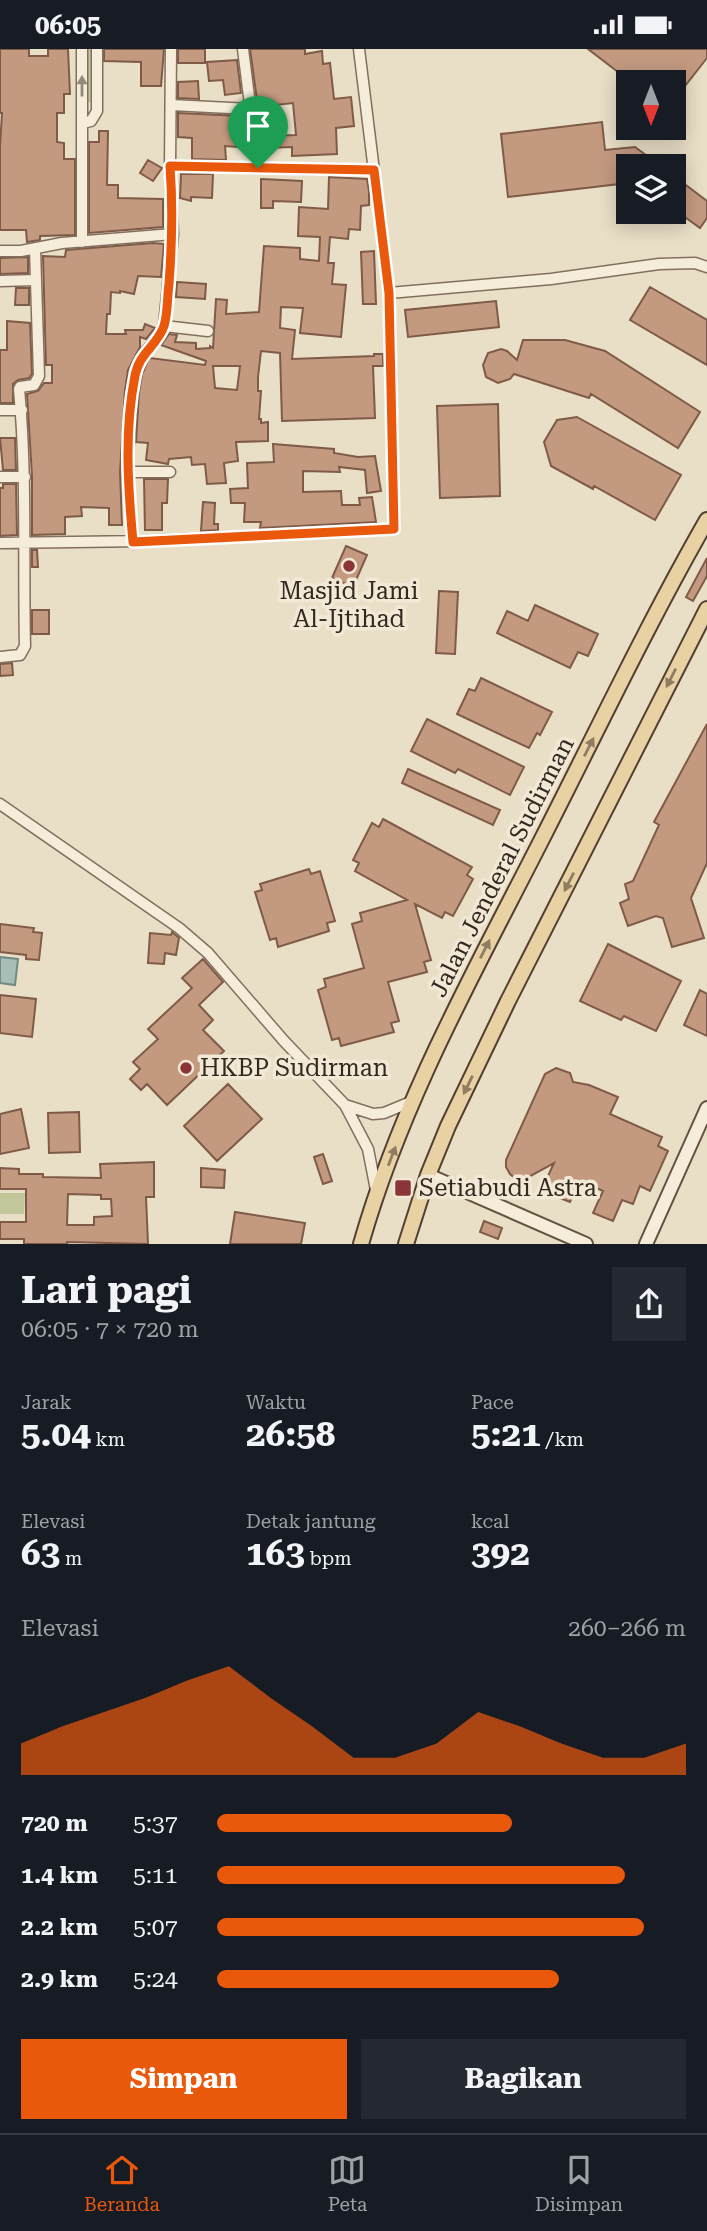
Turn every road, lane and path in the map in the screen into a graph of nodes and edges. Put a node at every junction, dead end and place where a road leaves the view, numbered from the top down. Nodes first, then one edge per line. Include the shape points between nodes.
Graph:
1 (82, 49) edge
2 (97, 49) edge
3 (171, 49) edge
4 (243, 49) edge
5 (359, 49) edge
6 (171, 105) junction
7 (250, 109) junction
8 (82, 123) junction
9 (170, 166) junction
10 (258, 168) junction
11 (374, 170) junction
12 (173, 234) junction
13 (82, 241) junction
14 (36, 249) junction
15 (0, 251) edge
16 (707, 267) edge
17 (36, 280) junction
18 (0, 281) edge
19 (389, 293) junction
20 (164, 326) junction
21 (208, 331) dead end
22 (0, 410) edge
23 (22, 410) junction
24 (127, 472) junction
25 (170, 472) dead end
26 (0, 477) edge
27 (25, 477) junction
28 (707, 520) edge
29 (133, 542) junction
30 (0, 543) edge
31 (23, 543) junction
32 (707, 609) edge
33 (0, 657) edge
34 (0, 804) edge
35 (413, 1101) junction
36 (345, 1105) junction
37 (707, 1108) edge
38 (428, 1175) junction
39 (377, 1195) junction
40 (361, 1244) edge
41 (406, 1244) edge
42 (586, 1244) edge
43 (646, 1244) edge

8 -> 1 street
2 - 8 street via 97,111 91,121
3 - 6 street
4 - 7 street
5 - 11 street
6 - 7 street
6 - 9 street
7 - 10 street
8 - 13 street
9 - 10 street
9 - 12 street
10 - 11 street
11 - 19 street
12 - 13 street
12 - 20 street
13 - 14 street
14 - 15 street
14 - 17 street
16 - 19 street via 659,264 539,281
17 - 18 street
17 - 23 street via 39,376 34,385 20,387
19 - 29 street via 394,529
20 - 21 street
20 - 24 street via 135,373
22 - 23 street
23 - 27 street
24 - 25 street
24 - 29 street
26 - 27 street
27 - 31 street
35 -> 28 main road, Jalan Jenderal Sudirman via 486,948
29 - 31 street
30 - 31 street
31 - 33 street via 24,651 16,657
32 -> 38 main road via 508,1001
34 - 36 street via 189,935
35 - 36 street via 373,1114
39 -> 35 main road, Jalan Jenderal Sudirman
36 - 39 street via 368,1149
37 - 43 street
38 - 41 main road
38 - 42 street
39 - 40 main road, Jalan Jenderal Sudirman

